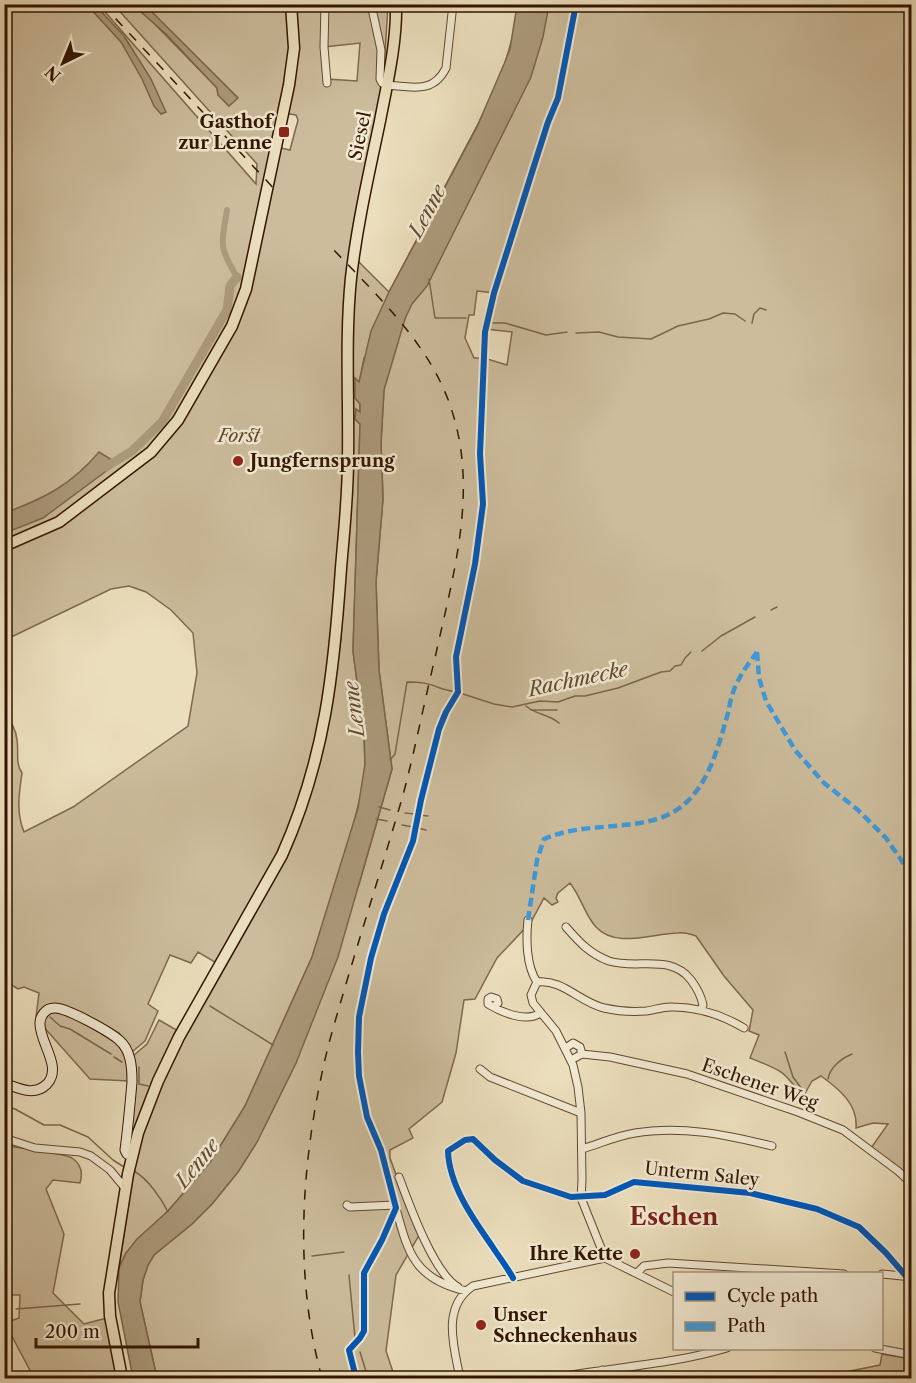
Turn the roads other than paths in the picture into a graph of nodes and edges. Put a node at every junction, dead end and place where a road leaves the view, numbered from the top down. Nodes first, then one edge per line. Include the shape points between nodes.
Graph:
1 (291, 4) edge
2 (325, 4) edge
3 (371, 4) edge
4 (396, 4) edge
5 (453, 4) edge
6 (327, 83) dead end
7 (387, 85) junction
8 (4, 546) edge
9 (528, 920) dead end
10 (566, 927) dead end
11 (537, 982) junction
12 (495, 1006) dead end
13 (701, 1010) junction
14 (540, 1013) junction
15 (744, 1028) dead end
16 (567, 1047) junction
17 (582, 1054) junction
18 (571, 1060) junction
19 (480, 1070) dead end
20 (4, 1083) edge
21 (581, 1113) junction
22 (4, 1138) edge
23 (772, 1146) dead end
24 (582, 1149) junction
25 (130, 1166) junction
26 (399, 1177) dead end
27 (912, 1184) edge
28 (125, 1188) junction
29 (581, 1198) junction
30 (347, 1205) dead end
31 (605, 1258) junction
32 (812, 1272) edge
33 (637, 1273) junction
34 (883, 1274) edge
35 (908, 1276) edge
36 (513, 1278) junction
37 (466, 1291) junction
38 (673, 1291) edge
39 (719, 1350) edge
40 (883, 1350) edge
41 (912, 1355) edge
42 (602, 1370) junction
43 (122, 1378) edge
44 (460, 1378) edge
45 (554, 1378) edge
46 (604, 1378) edge

1 - 8 main road via 294,48 290,84 246,289 224,342 178,420 151,452 59,522
2 - 6 street
3 - 7 street, Siesel via 381,50 380,80
4 - 7 main road
5 - 7 street via 448,56 442,75 433,84 418,88
7 - 25 main road, Siesel via 351,279 348,463 335,661 324,728 295,827 170,1056 146,1108
9 - 11 street via 530,963
10 - 13 street via 583,947 610,961 669,964 681,970 697,988
11 - 13 street via 552,982 605,1008 645,1011 672,1006
11 - 14 street via 531,995
12 - 14 street via 526,1017
13 - 15 street
14 - 16 street
16 - 17 street via 577,1044
16 - 18 street
17 - 18 street
17 - 27 street, Eschener Weg via 687,1074 798,1112 843,1130
18 - 21 street
19 - 21 street
20 - 25 main road via 31,1091 50,1080 51,1062 40,1026 42,1015 49,1010 63,1010 106,1030 122,1042 130,1056 132,1075 125,1150
21 - 24 street
22 - 28 street via 35,1148 91,1156
23 - 24 street via 678,1131 635,1133
24 - 29 street
25 - 28 main road, Siesel
26 - 37 street via 412,1213 442,1271 448,1281
28 - 43 main road, Siesel via 109,1293
29 - 31 street
29 - 35 street, Unterm Saley via 605,1195 634,1182 728,1190 796,1203 859,1227
29 - 36 street via 523,1181 473,1139 448,1151 451,1169 468,1207
30 - 37 street via 396,1206 417,1265 444,1286
31 - 33 street
31 - 36 street
32 - 33 street via 668,1263 644,1266
33 - 38 street
34 - 35 street
36 - 37 street
37 - 44 street via 453,1312
39 - 42 street via 675,1361
40 - 41 street
42 - 45 street
42 - 46 street

